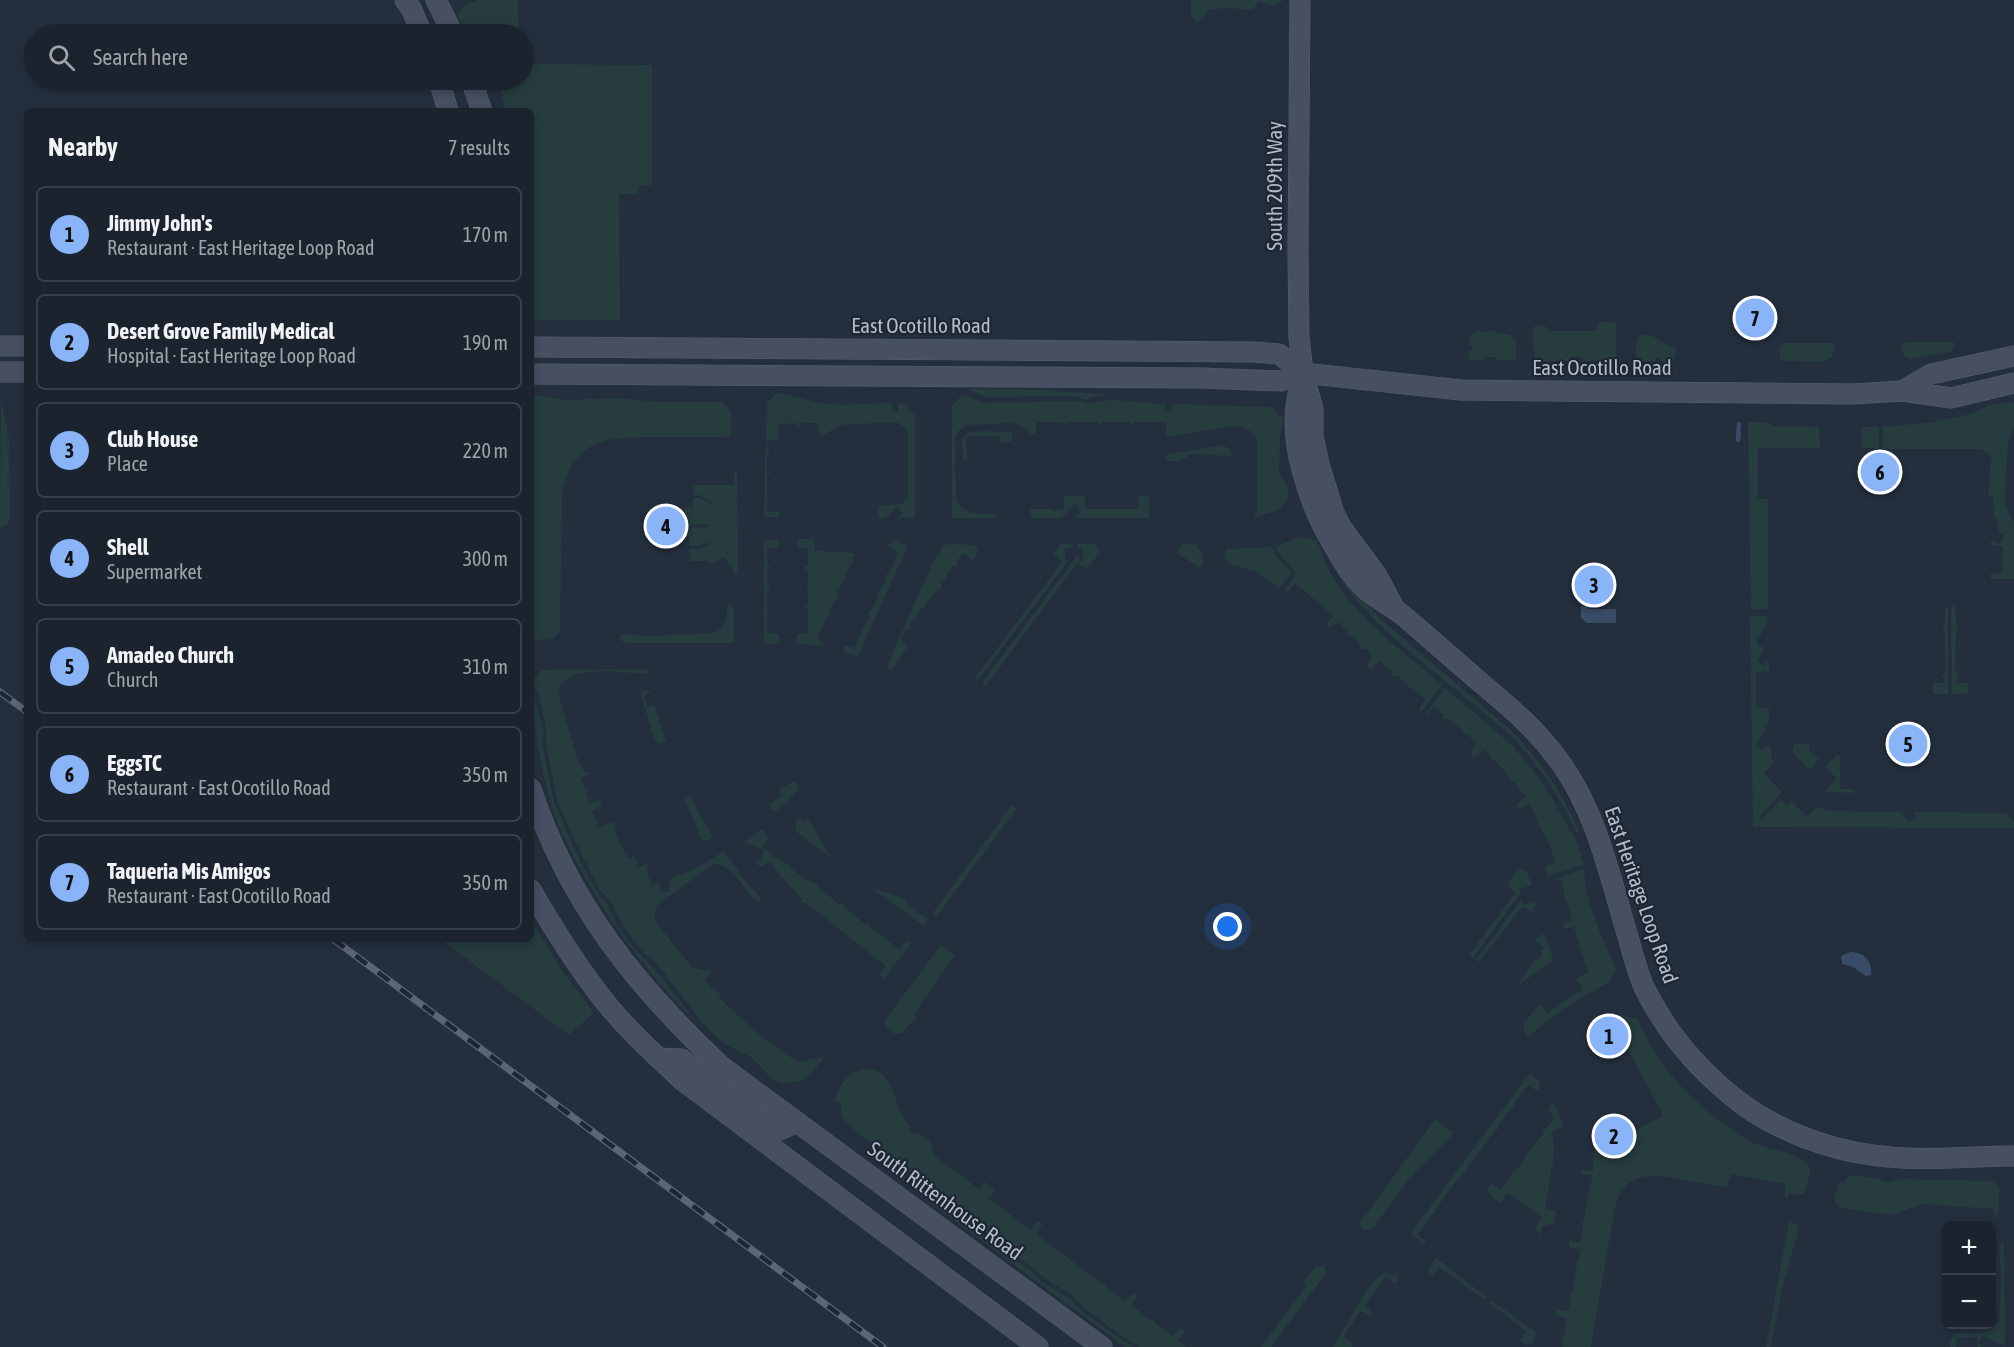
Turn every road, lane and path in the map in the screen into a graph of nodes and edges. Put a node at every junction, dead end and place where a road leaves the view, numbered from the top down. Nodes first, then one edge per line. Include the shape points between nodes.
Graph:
1 (405, 0) edge
2 (436, 0) edge
3 (1300, 0) edge
4 (418, 24) edge
5 (448, 24) edge
6 (442, 90) edge
7 (475, 90) edge
8 (447, 108) edge
9 (481, 108) edge
10 (0, 346) edge
11 (24, 346) edge
12 (534, 347) edge
13 (966, 351) junction
14 (2014, 356) edge
15 (0, 372) edge
16 (24, 372) edge
17 (1303, 373) junction
18 (534, 374) edge
19 (933, 376) junction
20 (2014, 383) edge
21 (1902, 391) junction
22 (534, 802) edge
23 (534, 895) edge
24 (658, 1058) junction
25 (797, 1122) junction
26 (2014, 1156) edge
27 (1038, 1347) edge
28 (1102, 1347) edge

1 - 4 main road
2 - 5 main road
3 - 17 main road, South 209th Way via 1298,251
6 - 8 main road
7 - 9 main road
10 - 11 main road
12 - 13 main road, East Ocotillo Road
13 - 17 main road, East Ocotillo Road via 1254,352 1279,354
13 - 19 main road via 963,358
14 - 21 main road, East Ocotillo Road via 1930,374
15 - 16 main road
17 - 19 main road, East Ocotillo Road via 1281,381
17 - 21 main road, East Ocotillo Road via 1461,390 1852,394
17 - 26 main road, East Heritage Loop Road via 1313,409 1319,464 1341,527 1376,574 1394,608 1538,732 1562,764 1595,827 1643,985 1689,1056 1744,1106 1798,1135 1841,1149 1909,1158
18 - 19 main road, East Ocotillo Road
20 - 21 main road, East Ocotillo Road via 1951,398
22 - 25 main road, South Rittenhouse Road via 573,888 642,985 721,1066
23 - 24 main road via 599,995
24 - 25 main road via 682,1059 772,1129 780,1130
24 - 27 main road
25 - 28 main road, South Rittenhouse Road

